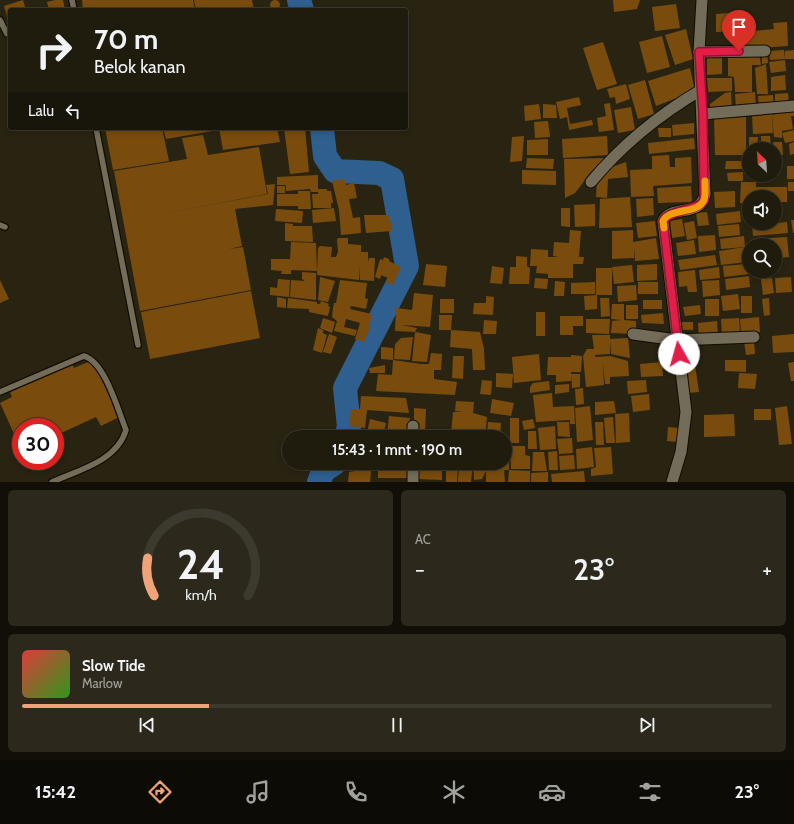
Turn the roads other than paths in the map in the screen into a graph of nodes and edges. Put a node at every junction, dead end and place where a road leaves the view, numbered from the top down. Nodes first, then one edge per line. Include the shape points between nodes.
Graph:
1 (702, 0) edge
2 (0, 20) edge
3 (8, 34) edge
4 (765, 51) dead end
5 (699, 52) junction
6 (701, 90) junction
7 (794, 106) edge
8 (703, 114) junction
9 (96, 130) edge
10 (591, 182) dead end
11 (633, 334) dead end
12 (754, 337) dead end
13 (677, 340) junction
14 (138, 345) dead end
15 (0, 392) edge
16 (413, 470) edge
17 (52, 482) edge
18 (413, 482) edge
19 (672, 482) edge

1 - 5 street
2 - 3 lane
4 - 5 street
5 - 6 street
6 - 8 street
6 - 10 street via 656,120 614,156
7 - 8 street
8 - 13 street via 704,201 700,206 668,215 663,221
9 - 14 lane
11 - 13 street
12 - 13 street
13 - 19 street via 686,412 681,452
15 - 17 lane via 84,356 96,362 126,430 124,437 108,456
16 - 18 street

